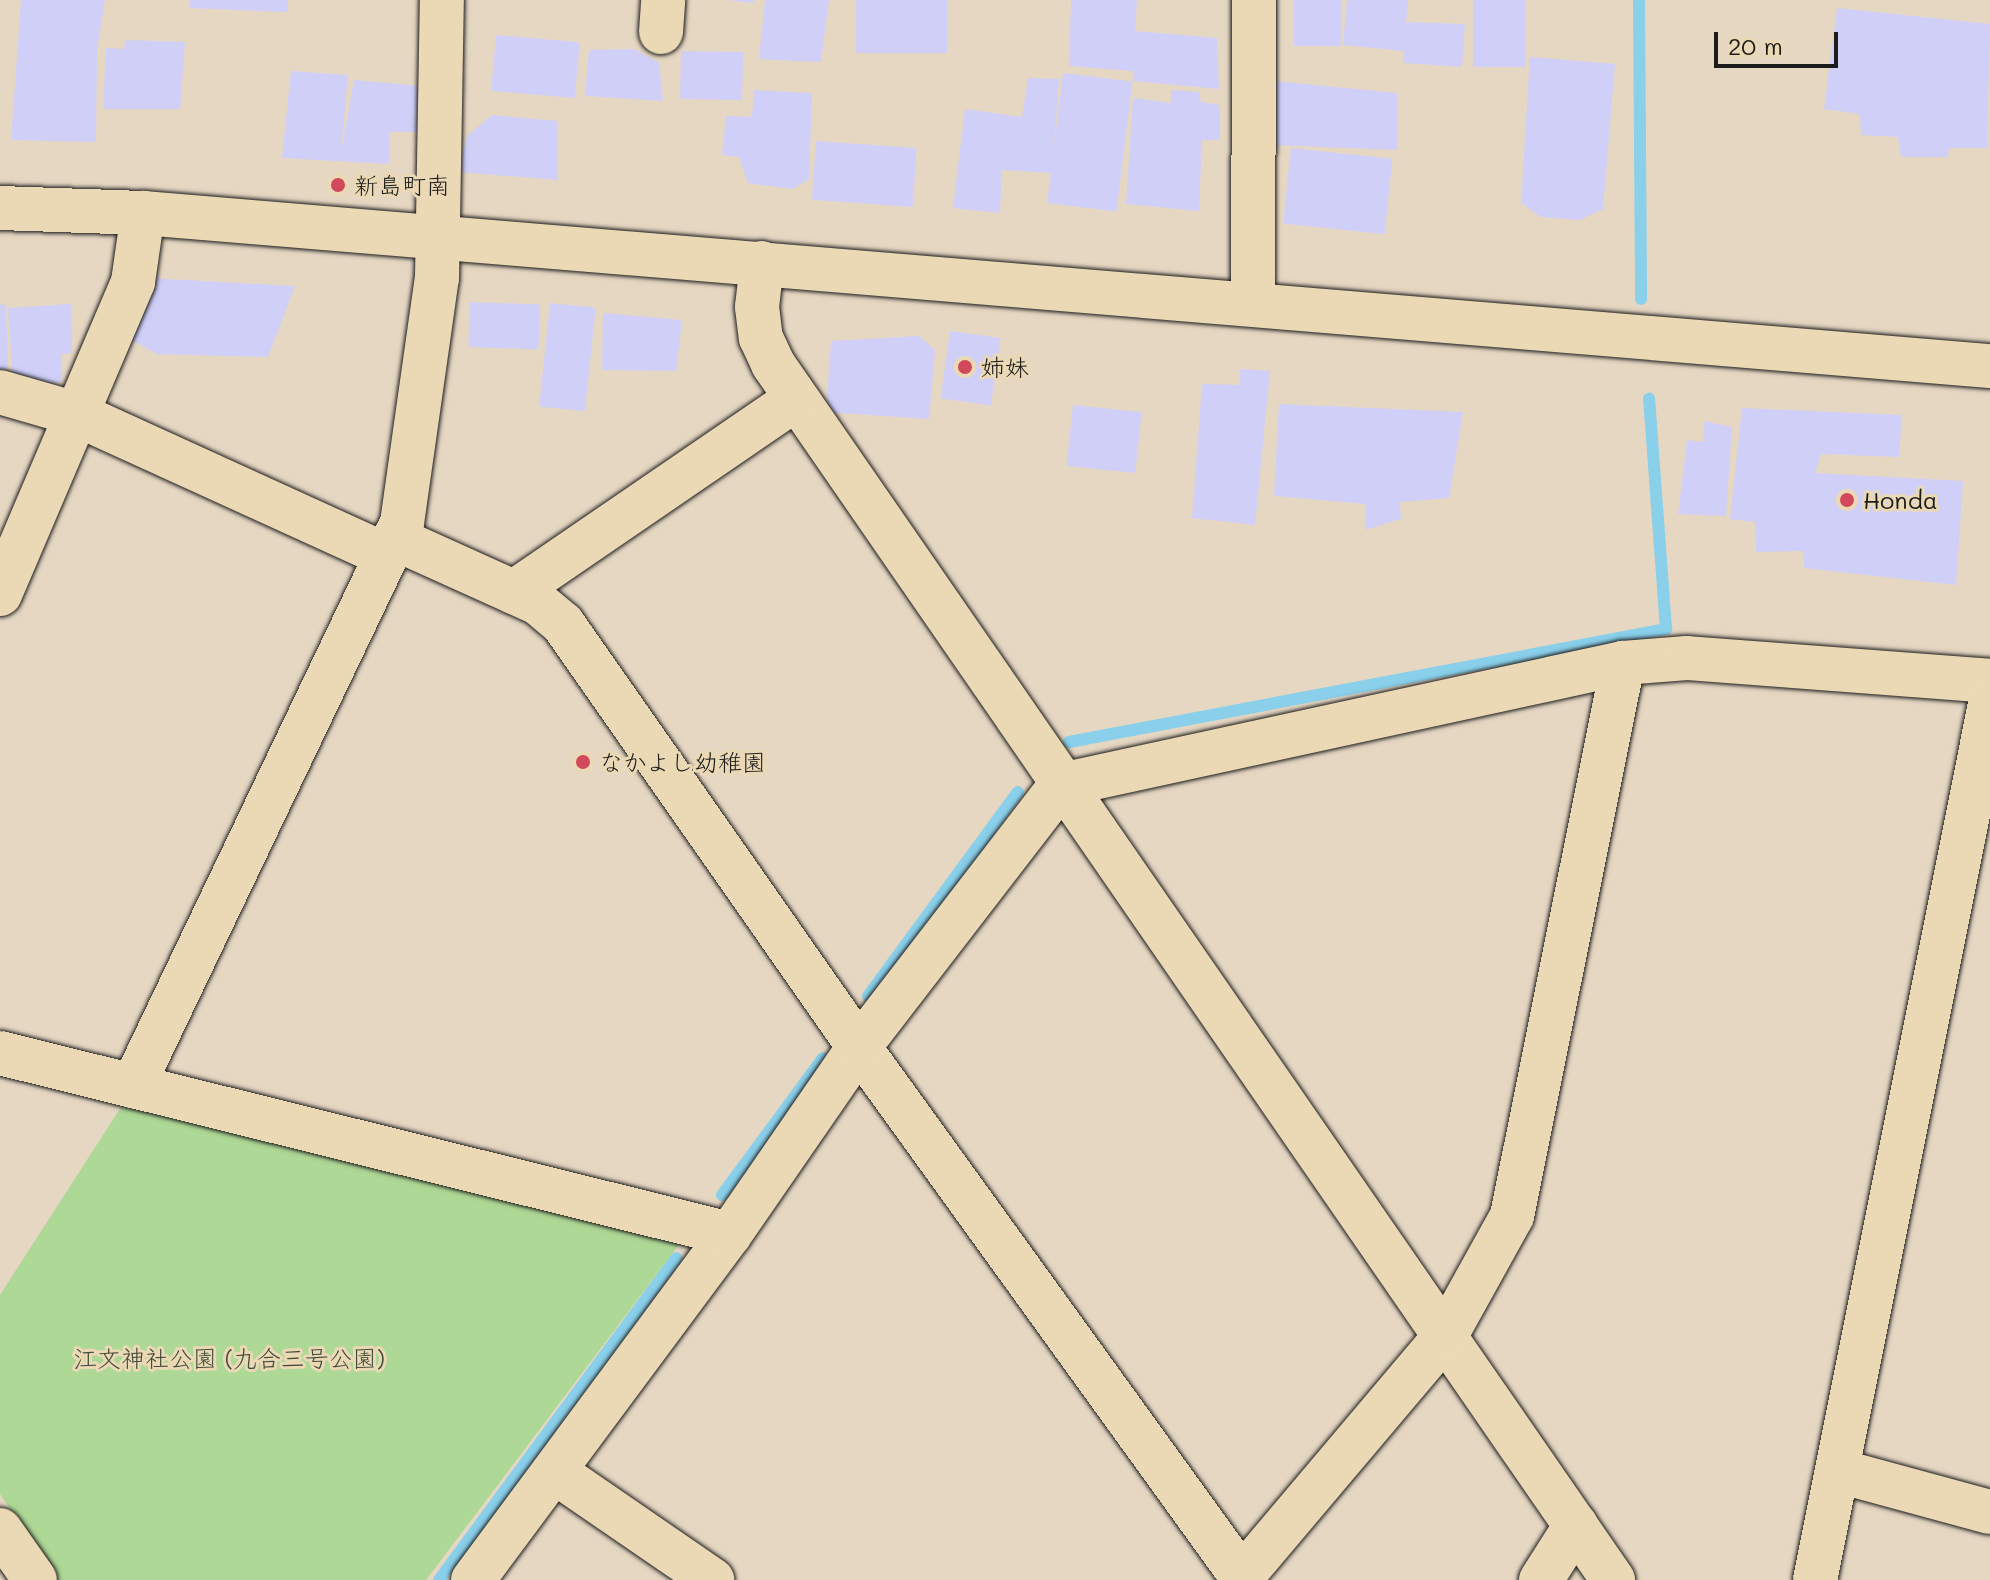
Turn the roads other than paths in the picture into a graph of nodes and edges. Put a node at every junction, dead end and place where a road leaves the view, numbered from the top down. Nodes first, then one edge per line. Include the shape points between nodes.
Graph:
1 (442, 0) edge
2 (1254, 0) edge
3 (0, 208) edge
4 (143, 213) junction
5 (439, 237) junction
6 (762, 263) junction
7 (1253, 302) junction
8 (1990, 366) edge
9 (0, 392) edge
10 (796, 399) junction
11 (76, 414) junction
12 (389, 547) junction
13 (514, 592) junction
14 (0, 594) edge
15 (1623, 663) junction
16 (1990, 681) edge
17 (1990, 704) edge
18 (1061, 785) junction
19 (859, 1047) junction
20 (0, 1053) edge
21 (133, 1086) junction
22 (730, 1234) junction
23 (1446, 1335) junction
24 (1839, 1471) junction
25 (555, 1472) junction
26 (1990, 1512) edge
27 (1576, 1525) junction
28 (0, 1530) edge
29 (1241, 1578) edge
30 (35, 1580) edge
31 (473, 1580) edge
32 (712, 1580) edge
33 (1541, 1580) edge
34 (1613, 1580) edge
35 (1815, 1580) edge

1 - 5 street
2 - 7 street
3 - 4 street
4 - 5 street
4 - 11 street via 133,282
5 - 6 street
5 - 12 street via 407,500
6 - 7 street
6 - 10 street via 757,307 761,338
7 - 8 street
9 - 11 street
10 - 13 street
10 - 18 street
11 - 12 street
11 - 14 street
12 - 13 street
12 - 21 street
13 - 19 street via 563,624
15 - 16 street via 1687,658
15 - 18 street
15 - 23 street via 1512,1216
17 - 24 street
18 - 19 street
18 - 23 street
19 - 22 street
19 - 29 street
20 - 21 street
21 - 22 street
22 - 25 street
23 - 27 street
23 - 29 street
24 - 26 street
24 - 35 street
25 - 31 street
25 - 32 street
27 - 33 street
27 - 34 street
28 - 30 street

